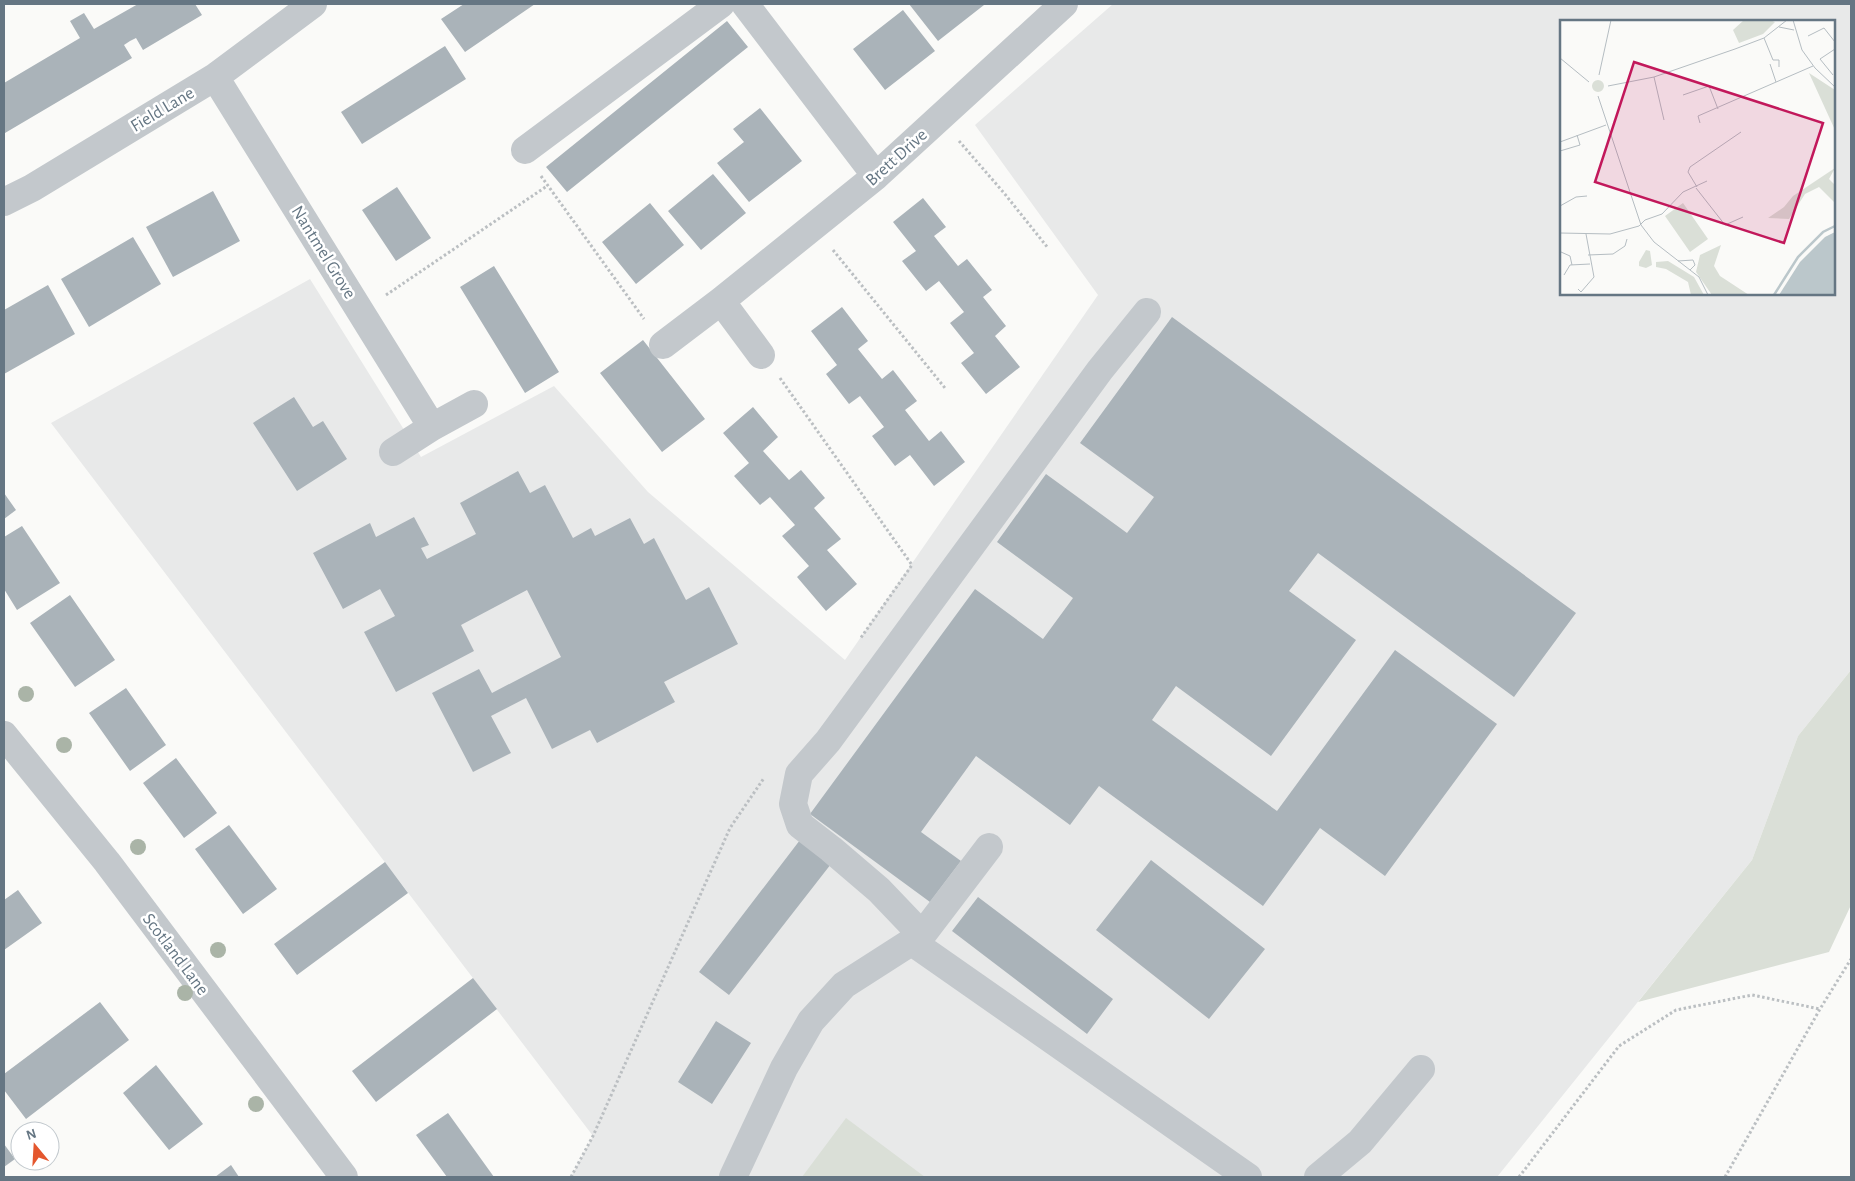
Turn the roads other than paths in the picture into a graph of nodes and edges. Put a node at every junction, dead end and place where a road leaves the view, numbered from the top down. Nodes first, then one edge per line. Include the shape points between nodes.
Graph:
1 (313, 4) edge
2 (721, 4) edge
3 (745, 4) edge
4 (1064, 4) edge
5 (215, 77) junction
6 (524, 150) road end
7 (876, 176) junction
8 (4, 202) edge
9 (721, 301) junction
10 (1147, 312) dead end
11 (663, 345) road end
12 (761, 355) road end
13 (474, 404) dead end
14 (432, 427) junction
15 (393, 452) dead end
16 (4, 735) edge
17 (989, 847) dead end
18 (917, 938) junction
19 (1421, 1069) dead end
20 (344, 1177) edge
21 (733, 1177) edge
22 (1248, 1177) edge
23 (1318, 1177) edge

1 - 5 street, Field Lane
2 - 6 street
3 - 7 street
4 - 7 street, Brett Drive
5 - 8 street, Field Lane
5 - 14 street, Nantmel Grove
7 - 9 street, Brett Drive
9 - 11 street, Brett Drive
9 - 12 street
10 - 18 street via 828,741 799,774 793,804 800,825 879,890
13 - 14 street
14 - 15 street
16 - 20 street, Scotland Lane via 107,862
17 - 18 street
18 - 21 street via 844,985 811,1021 784,1068
18 - 22 street
19 - 23 street via 1360,1142

